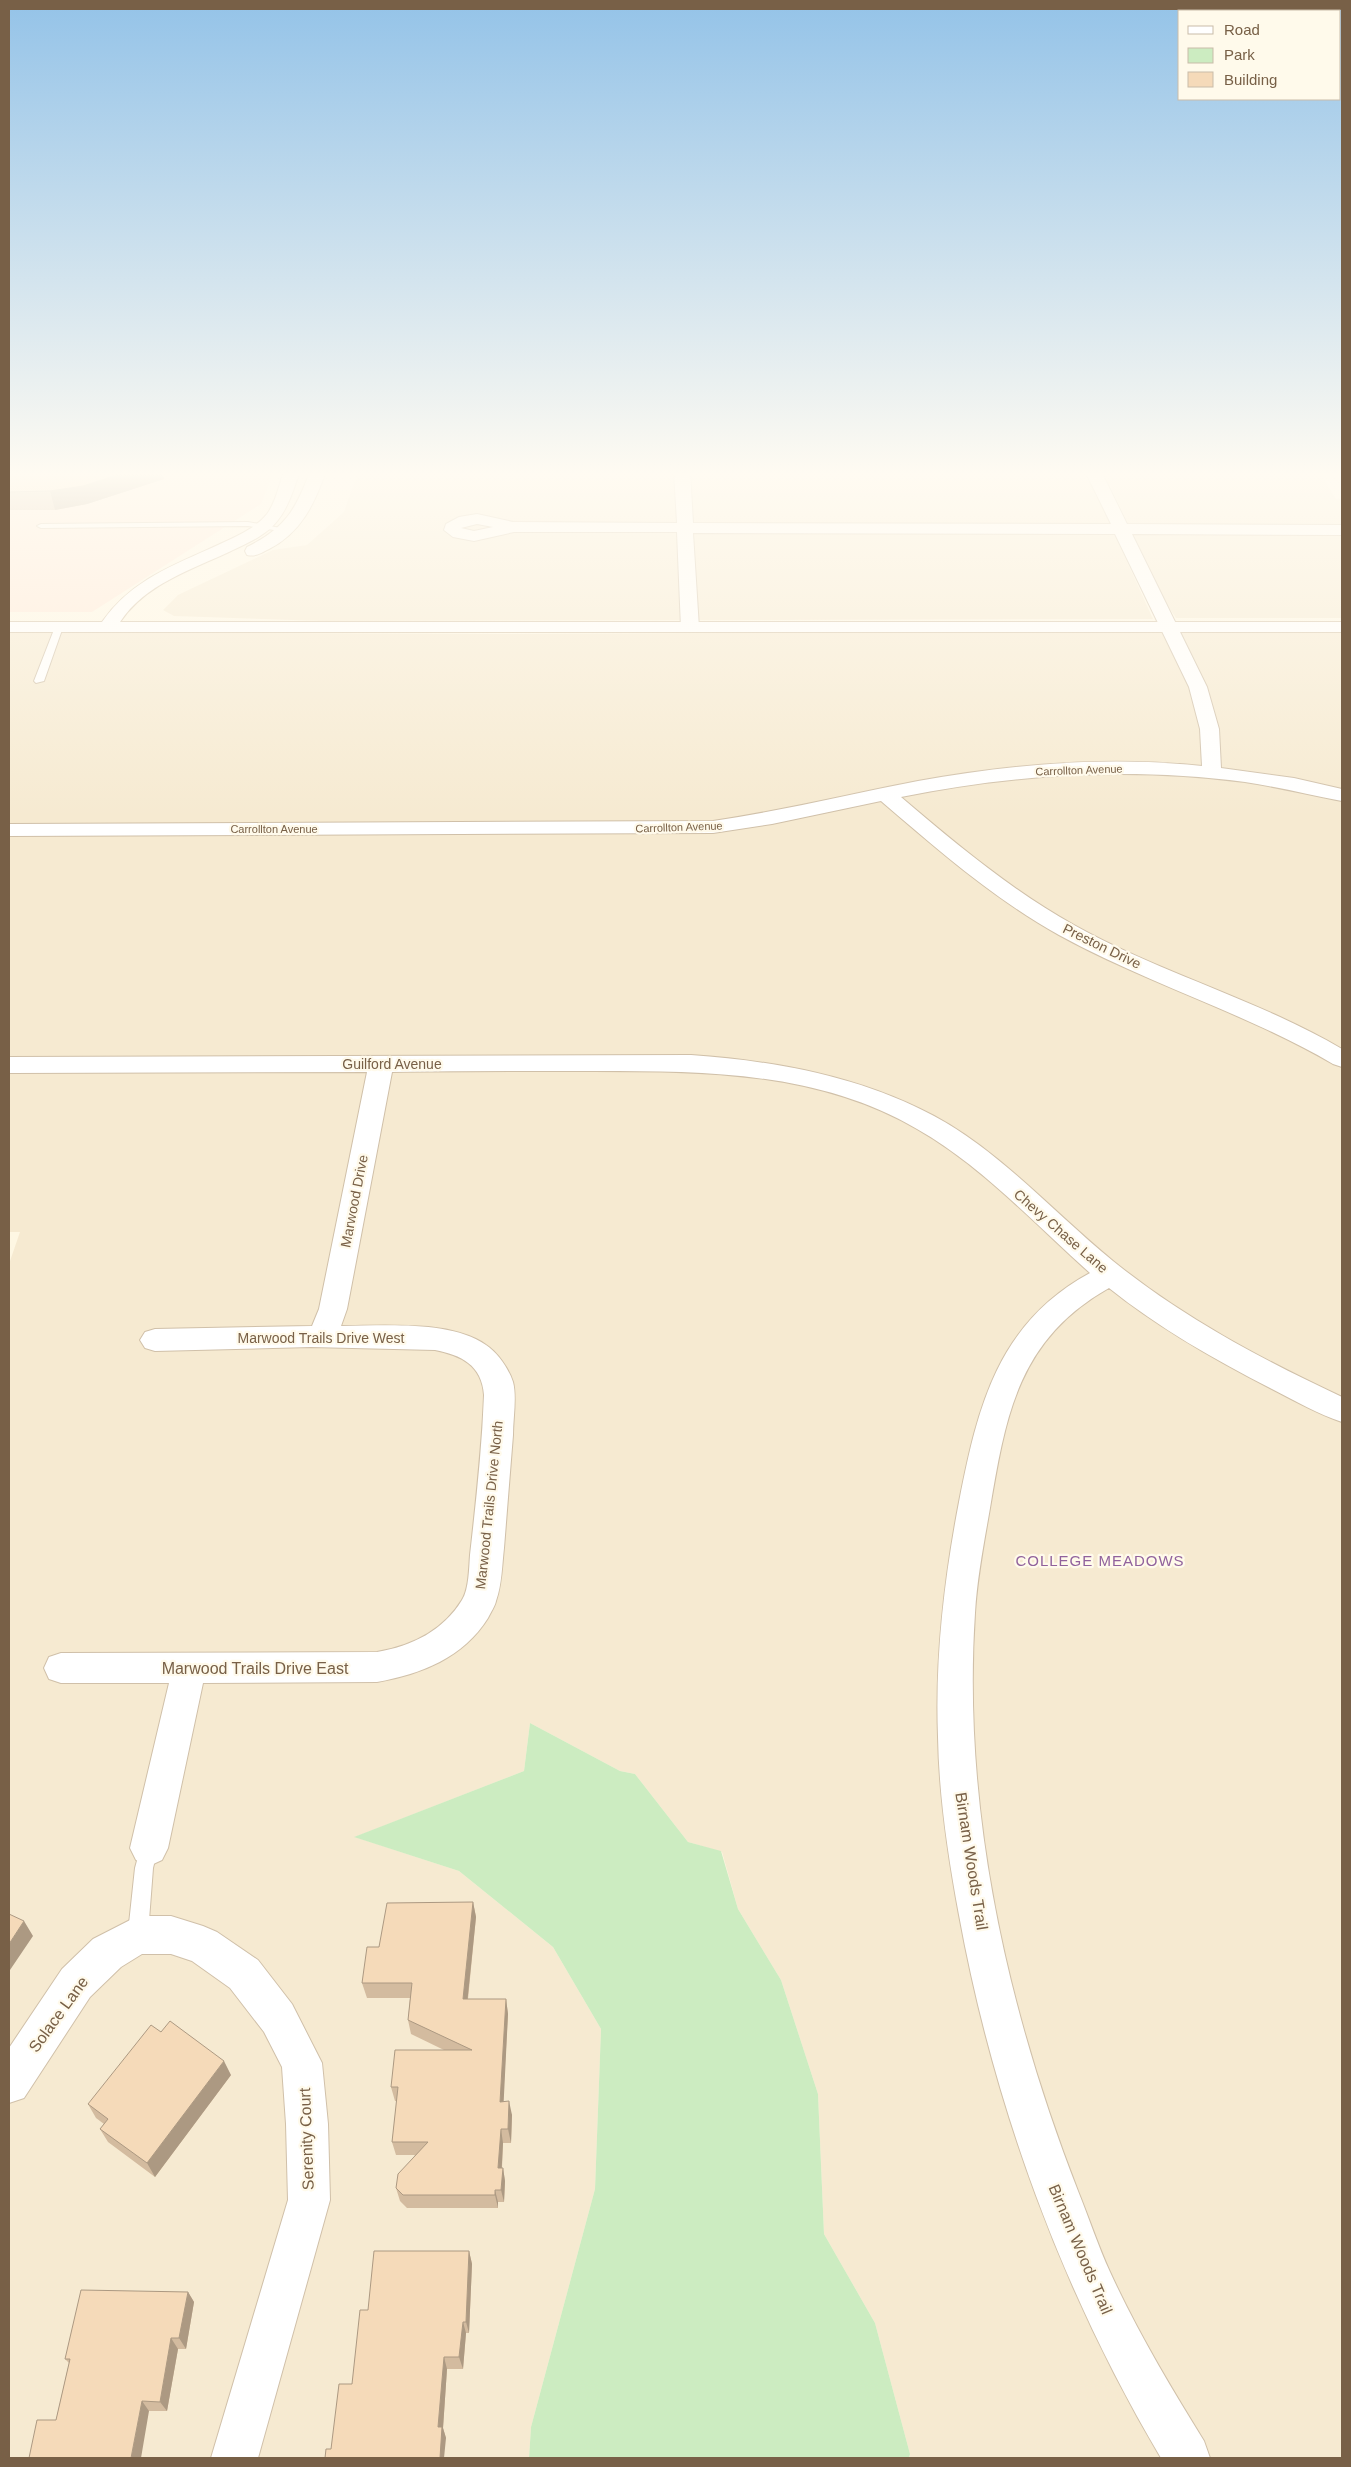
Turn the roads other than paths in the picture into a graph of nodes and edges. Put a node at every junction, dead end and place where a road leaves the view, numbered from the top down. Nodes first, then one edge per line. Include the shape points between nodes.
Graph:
1 (145, 586) edge
2 (179, 586) edge
3 (688, 586) edge
4 (1148, 586) edge
5 (163, 594) dead end
6 (149, 610) dead end
7 (108, 626) junction
8 (141, 626) junction
9 (9, 627) edge
10 (59, 627) junction
11 (1169, 627) junction
12 (1342, 627) edge
13 (690, 628) junction
14 (39, 681) dead end
15 (1211, 772) junction
16 (885, 794) junction
17 (1342, 795) edge
18 (9, 830) edge
19 (1342, 1059) edge
20 (381, 1064) junction
21 (9, 1065) edge
22 (775, 1071) joint
23 (1110, 1274) junction
24 (323, 1337) junction
25 (155, 1340) dead end
26 (483, 1359) joint
27 (1342, 1410) edge
28 (444, 1643) joint
29 (61, 1668) dead end
30 (189, 1669) junction
31 (149, 1848) joint
32 (138, 1935) junction
33 (9, 2083) edge
34 (235, 2458) edge
35 (1187, 2458) edge

1 - 7 street via 126,599
2 - 5 street
3 - 13 street
4 - 11 street
6 - 8 street
7 - 8 street
7 - 10 street
8 - 13 street
9 - 10 street
10 - 14 lane
11 - 12 street
11 - 13 street
11 - 15 street via 1204,708 1212,742
15 - 16 street, Carrollton Avenue via 1133,768 1006,774
15 - 17 street, Carrollton Avenue
16 - 18 street, Carrollton Avenue via 757,822 713,827
16 - 19 street, Preston Drive via 991,881 1068,930 1165,977 1279,1026
20 - 21 street, Guilford Avenue
20 - 22 street, Guilford Avenue via 691,1063
20 - 24 street, Marwood Drive via 333,1309
22 - 23 street, Chevy Chase Lane via 868,1097 932,1126 980,1160
23 - 27 street, Chevy Chase Lane via 1153,1306 1220,1348
23 - 35 street, Birnam Woods Trail via 1080,1291 1039,1326 1010,1373 1001,1396 984,1452 960,1590 956,1687 958,1773 968,1856 991,1971 1039,2148 1097,2292 1146,2388
24 - 25 street, Marwood Trails Drive West
24 - 26 street, Marwood Trails Drive West via 445,1341
26 - 28 street, Marwood Trails Drive North via 498,1382 498,1423 483,1583 480,1601 459,1630
28 - 30 street, Marwood Trails Drive East via 424,1656 377,1667
29 - 30 street, Marwood Trails Drive East
30 - 31 street
31 - 32 lane
32 - 33 street, Solace Lane via 107,1953 76,1983
32 - 34 street, Serenity Court via 171,1935 203,1945 244,1974 278,2018 302,2064 308,2200

